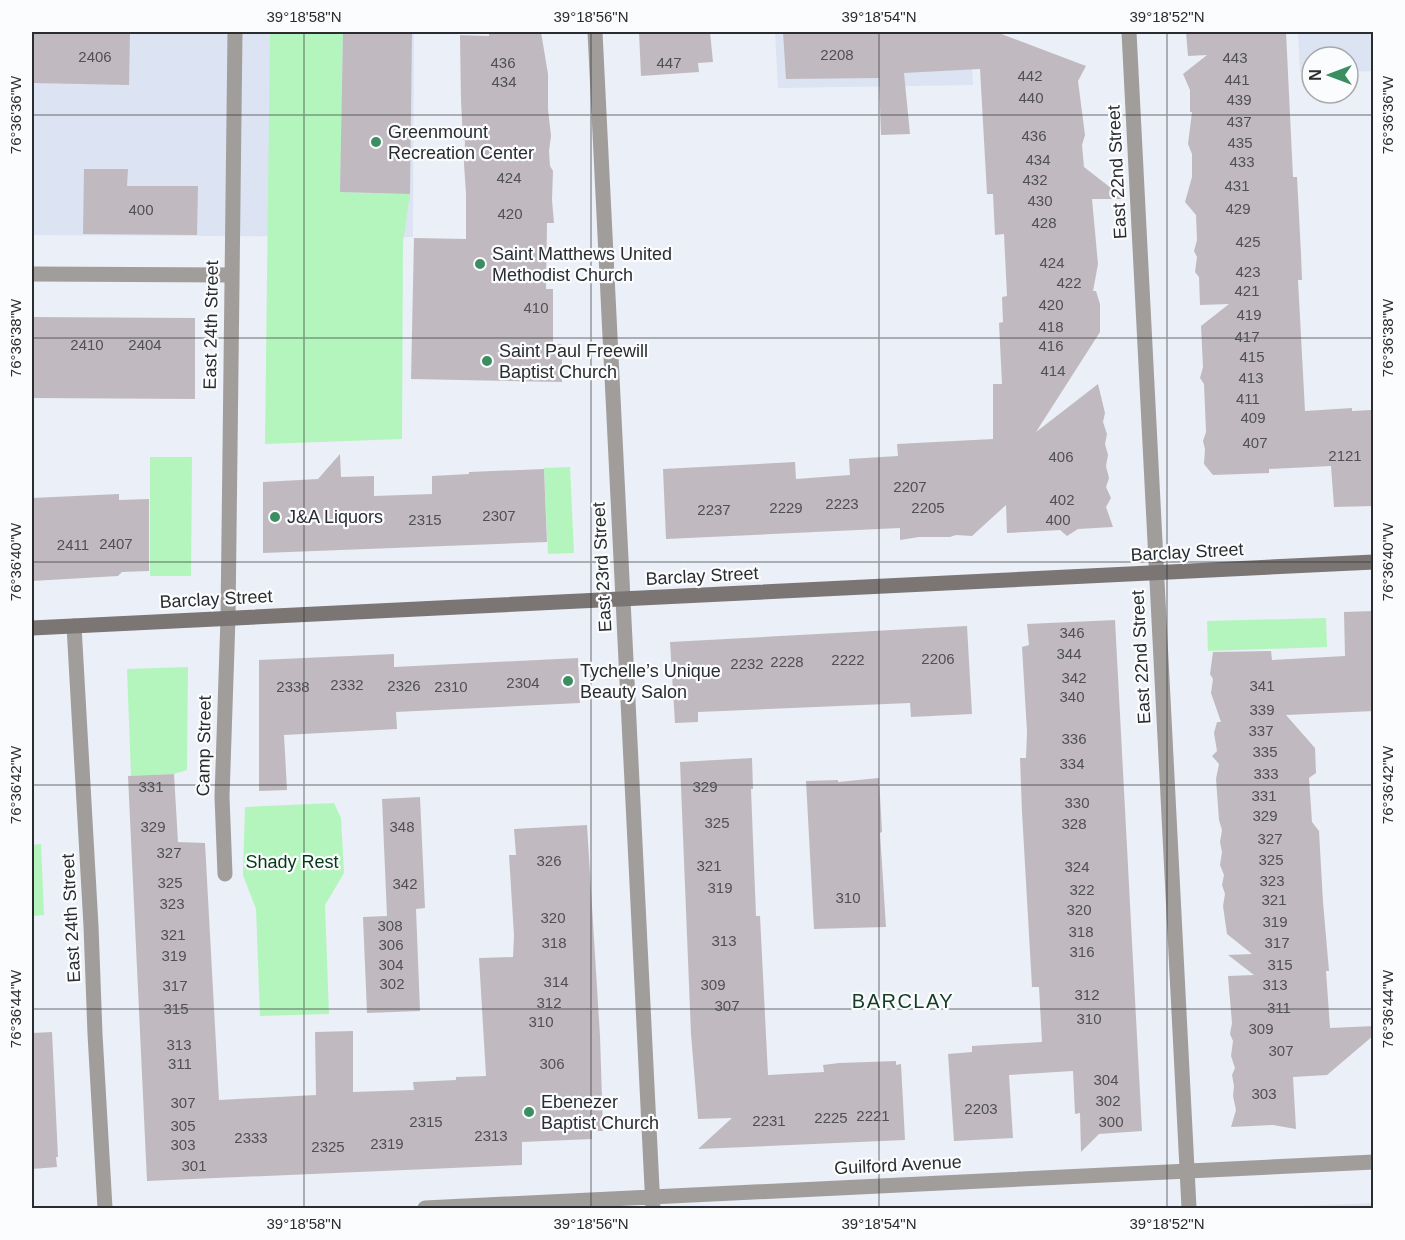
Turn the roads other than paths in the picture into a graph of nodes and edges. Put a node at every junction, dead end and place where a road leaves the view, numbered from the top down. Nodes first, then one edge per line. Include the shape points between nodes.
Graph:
1 (235, 32) edge
2 (595, 32) edge
3 (1129, 32) edge
4 (32, 274) edge
5 (231, 275) junction
6 (1374, 562) edge
7 (1157, 573) junction
8 (623, 599) junction
9 (228, 618) junction
10 (74, 626) junction
11 (32, 628) edge
12 (225, 874) dead end
13 (1374, 1162) edge
14 (1187, 1171) junction
15 (653, 1203) edge
16 (105, 1209) edge
17 (425, 1209) edge
18 (1189, 1209) edge

1 - 5 street, East 24th Street
2 - 8 street, East 23rd Street
3 - 7 street, East 22nd Street
4 - 5 street
5 - 9 street, East 24th Street
6 - 7 street, Barclay Street
7 - 8 street, Barclay Street
7 - 14 street, East 22nd Street
8 - 9 street, Barclay Street
8 - 15 street, East 23rd Street
9 - 10 street, Barclay Street
9 - 12 street, Camp Street via 222,797
10 - 11 street, Barclay Street
10 - 16 street, East 24th Street
13 - 14 street, Guilford Avenue
14 - 15 street, Guilford Avenue
14 - 18 street, East 22nd Street
15 - 17 street, Guilford Avenue

